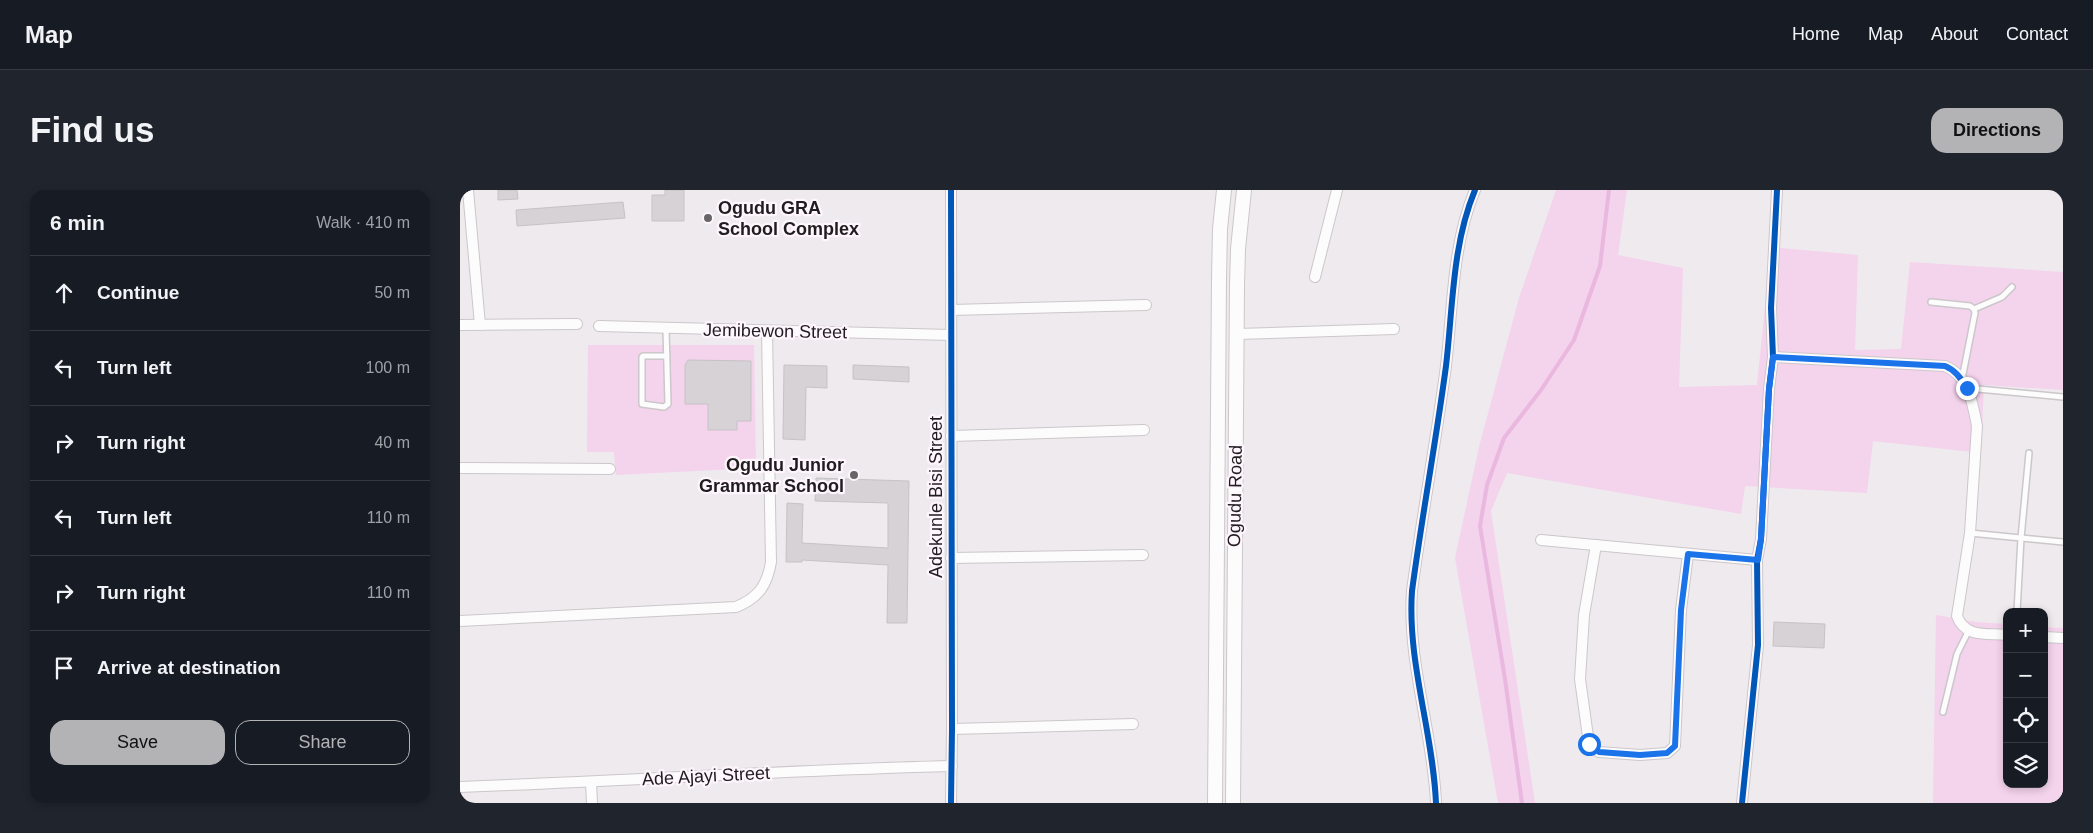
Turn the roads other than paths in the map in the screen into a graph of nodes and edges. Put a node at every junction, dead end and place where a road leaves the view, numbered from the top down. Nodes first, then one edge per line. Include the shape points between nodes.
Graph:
1 (468, 190) edge
2 (951, 190) edge
3 (1224, 190) edge
4 (1244, 190) edge
5 (1338, 190) edge
6 (1475, 190) edge
7 (1777, 190) edge
8 (1315, 277) dead end
9 (2012, 287) dead end
10 (1931, 302) dead end
11 (1146, 305) dead end
12 (1974, 309) junction
13 (951, 310) junction
14 (577, 324) dead end
15 (460, 325) edge
16 (480, 325) junction
17 (599, 326) dead end
18 (666, 329) junction
19 (1394, 329) dead end
20 (767, 331) junction
21 (1237, 334) junction
22 (951, 335) junction
23 (667, 356) junction
24 (1773, 357) junction
25 (1964, 383) junction
26 (2063, 397) edge
27 (1218, 429) junction
28 (1144, 430) dead end
29 (1236, 430) junction
30 (951, 436) junction
31 (2029, 453) dead end
32 (460, 468) edge
33 (610, 469) dead end
34 (1970, 533) junction
35 (2021, 538) junction
36 (1542, 540) dead end
37 (2063, 542) edge
38 (1596, 545) junction
39 (1688, 554) junction
40 (1142, 555) dead end
41 (951, 558) junction
42 (1758, 560) junction
43 (2017, 608) edge
44 (460, 621) edge
45 (1968, 632) junction
46 (2003, 635) edge
47 (2048, 637) edge
48 (2063, 638) edge
49 (1943, 712) dead end
50 (1133, 724) dead end
51 (952, 729) junction
52 (952, 766) junction
53 (591, 782) junction
54 (460, 787) edge
55 (592, 803) edge
56 (950, 803) edge
57 (1215, 803) edge
58 (1233, 803) edge
59 (1436, 803) edge
60 (1742, 803) edge

1 - 16 street
2 - 13 street, Adekunle Bisi Street
3 - 27 main road, Ogudu Road via 1220,229
4 - 21 main road, Ogudu Road via 1238,249
5 - 8 street
6 - 59 street via 1457,253 1446,364 1411,600 1412,643 1430,746
7 - 24 street via 1771,308
9 - 12 lane via 2002,297
10 - 12 lane
11 - 13 street
12 - 25 lane
13 - 22 street, Adekunle Bisi Street
14 - 16 street
15 - 16 street
17 - 18 street, Jemibewon Street
18 - 20 street, Jemibewon Street
18 - 23 lane
19 - 21 street
20 - 22 street, Jemibewon Street
20 - 44 street via 771,562 768,578 749,602 736,606
21 - 29 main road, Ogudu Road
22 - 30 street, Adekunle Bisi Street
23 - 23 lane via 668,404 664,407 642,404 642,357
24 - 25 street via 1945,366 1952,368
24 - 42 street
25 - 26 lane
25 - 34 street via 1977,426
27 - 29 main road
27 - 57 main road, Ogudu Road
28 - 30 street
29 - 58 main road, Ogudu Road
30 - 41 street, Adekunle Bisi Street
31 - 35 lane
32 - 33 street
34 - 35 lane
34 - 45 street via 1957,616
35 - 37 lane
35 - 43 lane
36 - 38 street
38 - 39 street
38 - 39 street via 1584,615 1580,679 1589,744 1599,752 1667,753 1675,746 1681,610
39 - 42 street
40 - 41 street
41 - 51 street, Adekunle Bisi Street
42 - 60 street via 1758,645
45 - 46 street
45 - 49 lane via 1957,654
47 - 48 street
50 - 51 street
51 - 52 street, Adekunle Bisi Street
52 - 53 street, Ade Ajayi Street
52 - 56 street, Adekunle Bisi Street
53 - 54 street, Ade Ajayi Street
53 - 55 street

